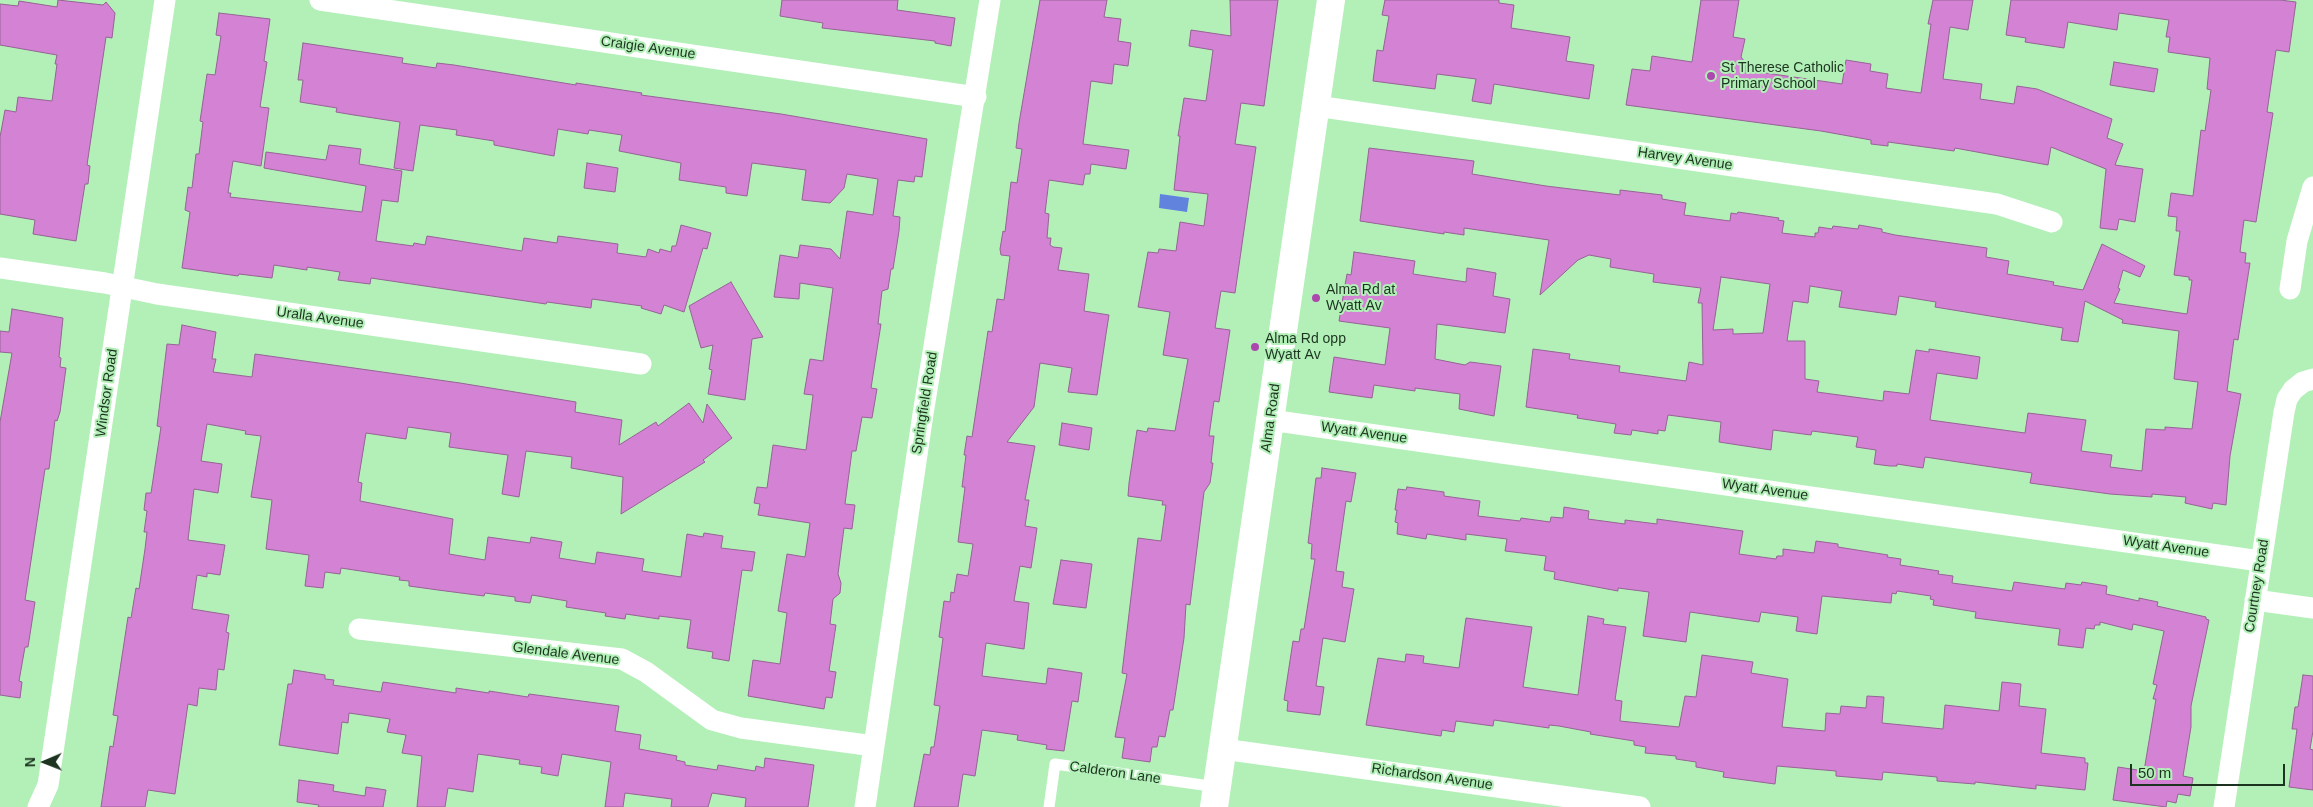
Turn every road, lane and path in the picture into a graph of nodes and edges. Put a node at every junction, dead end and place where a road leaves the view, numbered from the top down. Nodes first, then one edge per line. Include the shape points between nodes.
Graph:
1 (165, 0) edge
2 (320, 0) edge
3 (990, 0) edge
4 (1331, 0) edge
5 (976, 97) junction
6 (1316, 106) junction
7 (2313, 187) edge
8 (2052, 222) dead end
9 (0, 268) edge
10 (122, 287) junction
11 (2290, 288) dead end
12 (642, 364) dead end
13 (2313, 379) edge
14 (1270, 420) junction
15 (2260, 561) junction
16 (2255, 600) junction
17 (2313, 608) edge
18 (359, 629) dead end
19 (874, 746) junction
20 (1223, 749) junction
21 (48, 785) junction
22 (1215, 797) edge
23 (38, 807) edge
24 (52, 807) edge
25 (865, 807) edge
26 (1049, 807) edge
27 (1640, 807) edge
28 (2224, 807) edge

1 - 10 street, Windsor Road
2 - 5 street, Craigie Avenue
3 - 5 street, Springfield Road
4 - 6 main road, Alma Road
5 - 19 street, Springfield Road via 924,404
6 - 8 street, Harvey Avenue via 1997,204
6 - 14 main road, Alma Road
7 - 11 street via 2297,241
9 - 10 street, Uralla Avenue
10 - 12 street, Uralla Avenue
10 - 21 street, Windsor Road
13 - 15 street, Courtney Road via 2303,382 2287,399
14 - 15 street, Wyatt Avenue
14 - 20 main road, Alma Road
15 - 16 street, Courtney Road
16 - 17 street
16 - 28 street, Courtney Road
18 - 19 street, Glendale Avenue via 622,659 640,668 712,720 742,728
19 - 25 street, Springfield Road
20 - 22 main road, Alma Road
20 - 27 street, Richardson Avenue
21 - 23 street, Windsor Road
21 - 24 street, Windsor Road
22 - 26 lane, Calderon Lane via 1055,764

